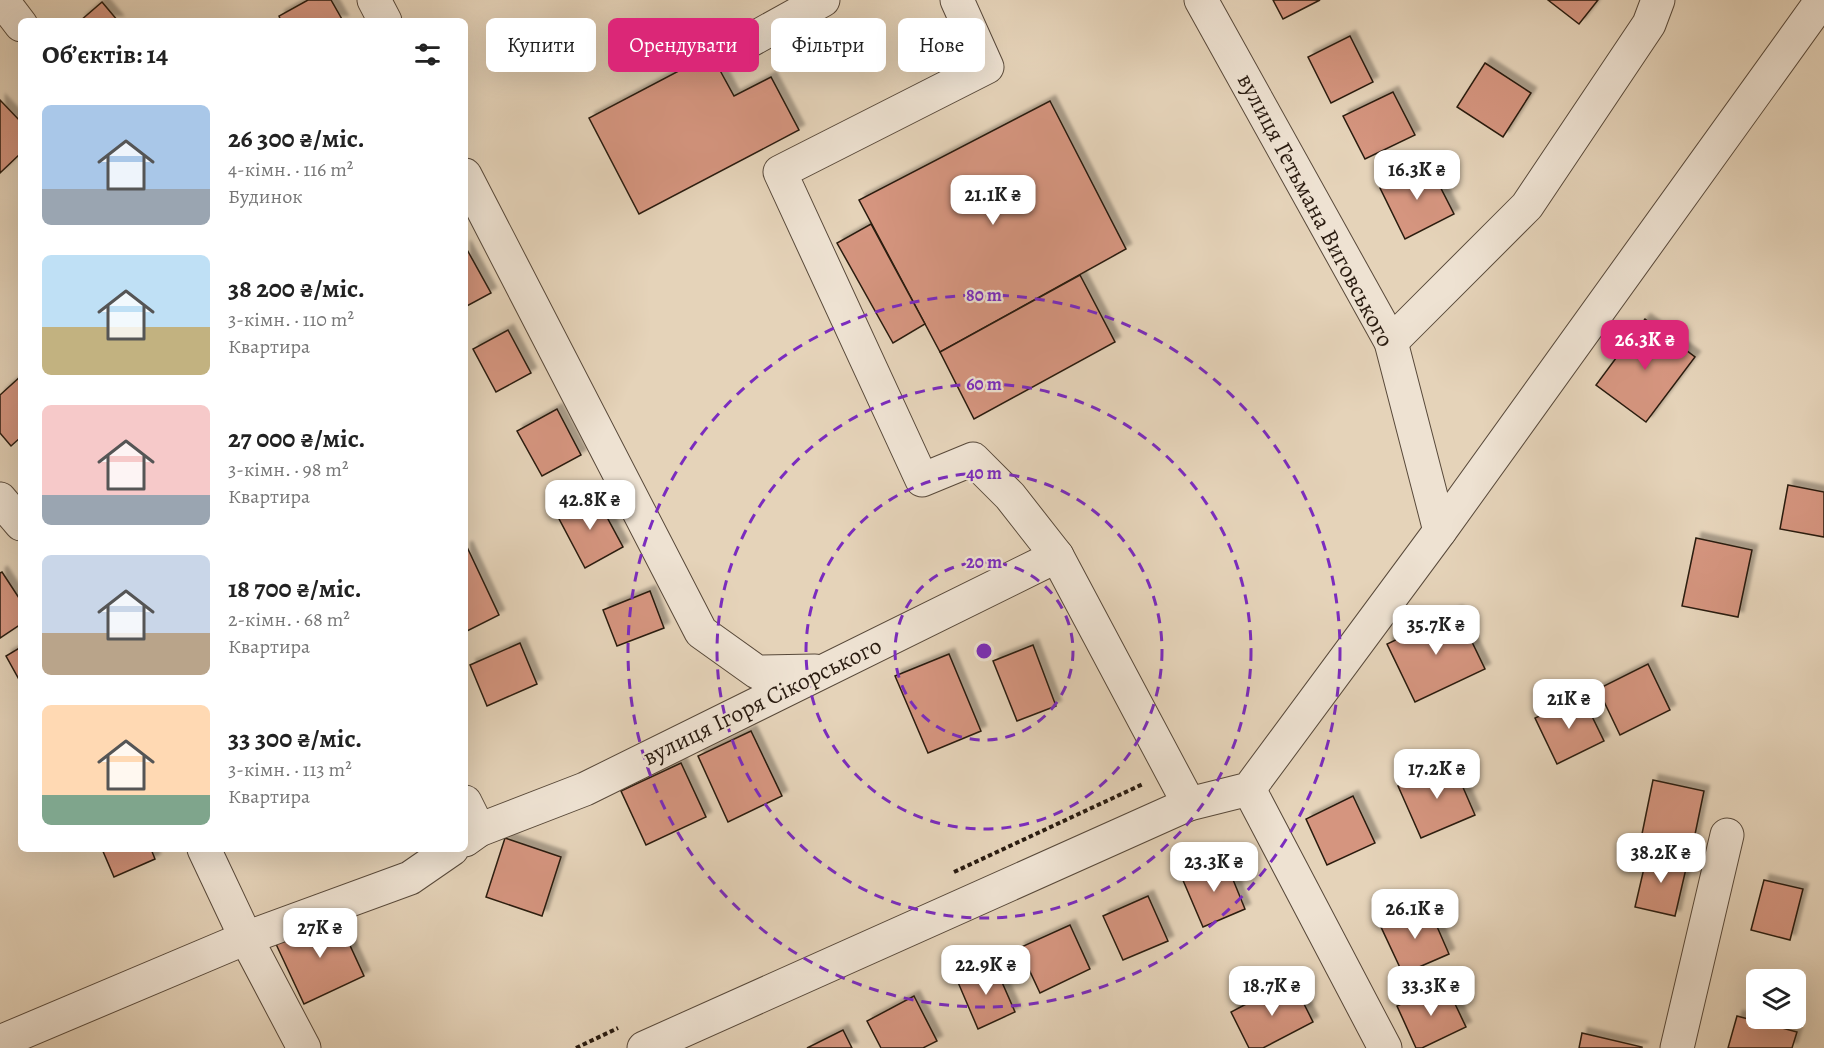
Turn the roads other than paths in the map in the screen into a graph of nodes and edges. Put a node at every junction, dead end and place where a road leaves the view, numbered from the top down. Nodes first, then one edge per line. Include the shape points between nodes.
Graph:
1 (2, 0) edge
2 (374, 0) edge
3 (823, 0) edge
4 (957, 0) edge
5 (1201, 0) edge
6 (1658, 0) edge
7 (1822, 0) edge
8 (383, 18) edge
9 (18, 21) edge
10 (759, 35) edge
11 (468, 181) edge
12 (1391, 342) junction
13 (0, 499) edge
14 (18, 521) edge
15 (1440, 531) junction
16 (1057, 556) junction
17 (823, 671) junction
18 (1249, 789) junction
19 (1189, 804) junction
20 (470, 824) edge
21 (1727, 835) dead end
22 (205, 852) edge
23 (448, 852) edge
24 (246, 938) junction
25 (0, 1042) edge
26 (304, 1048) edge
27 (644, 1048) edge
28 (1385, 1048) edge
29 (1677, 1048) edge

1 - 9 street
2 - 8 street
3 - 10 street
4 - 16 street via 987,67 780,172 922,480 973,459 1010,496
5 - 12 street, вулиця Гетьмана Виговського
6 - 12 street via 1649,24 1527,206
7 - 15 street
11 - 17 street via 701,632 757,672
12 - 15 street, вулиця Гетьмана Виговського
13 - 14 street
15 - 18 street
16 - 17 street, вулиця Ігоря Сікорського
16 - 19 street
17 - 20 street, вулиця Ігоря Сікорського via 585,789
18 - 19 street
18 - 28 street
19 - 27 street
21 - 29 street
22 - 24 street
23 - 24 street via 410,878
24 - 25 street
24 - 26 street

